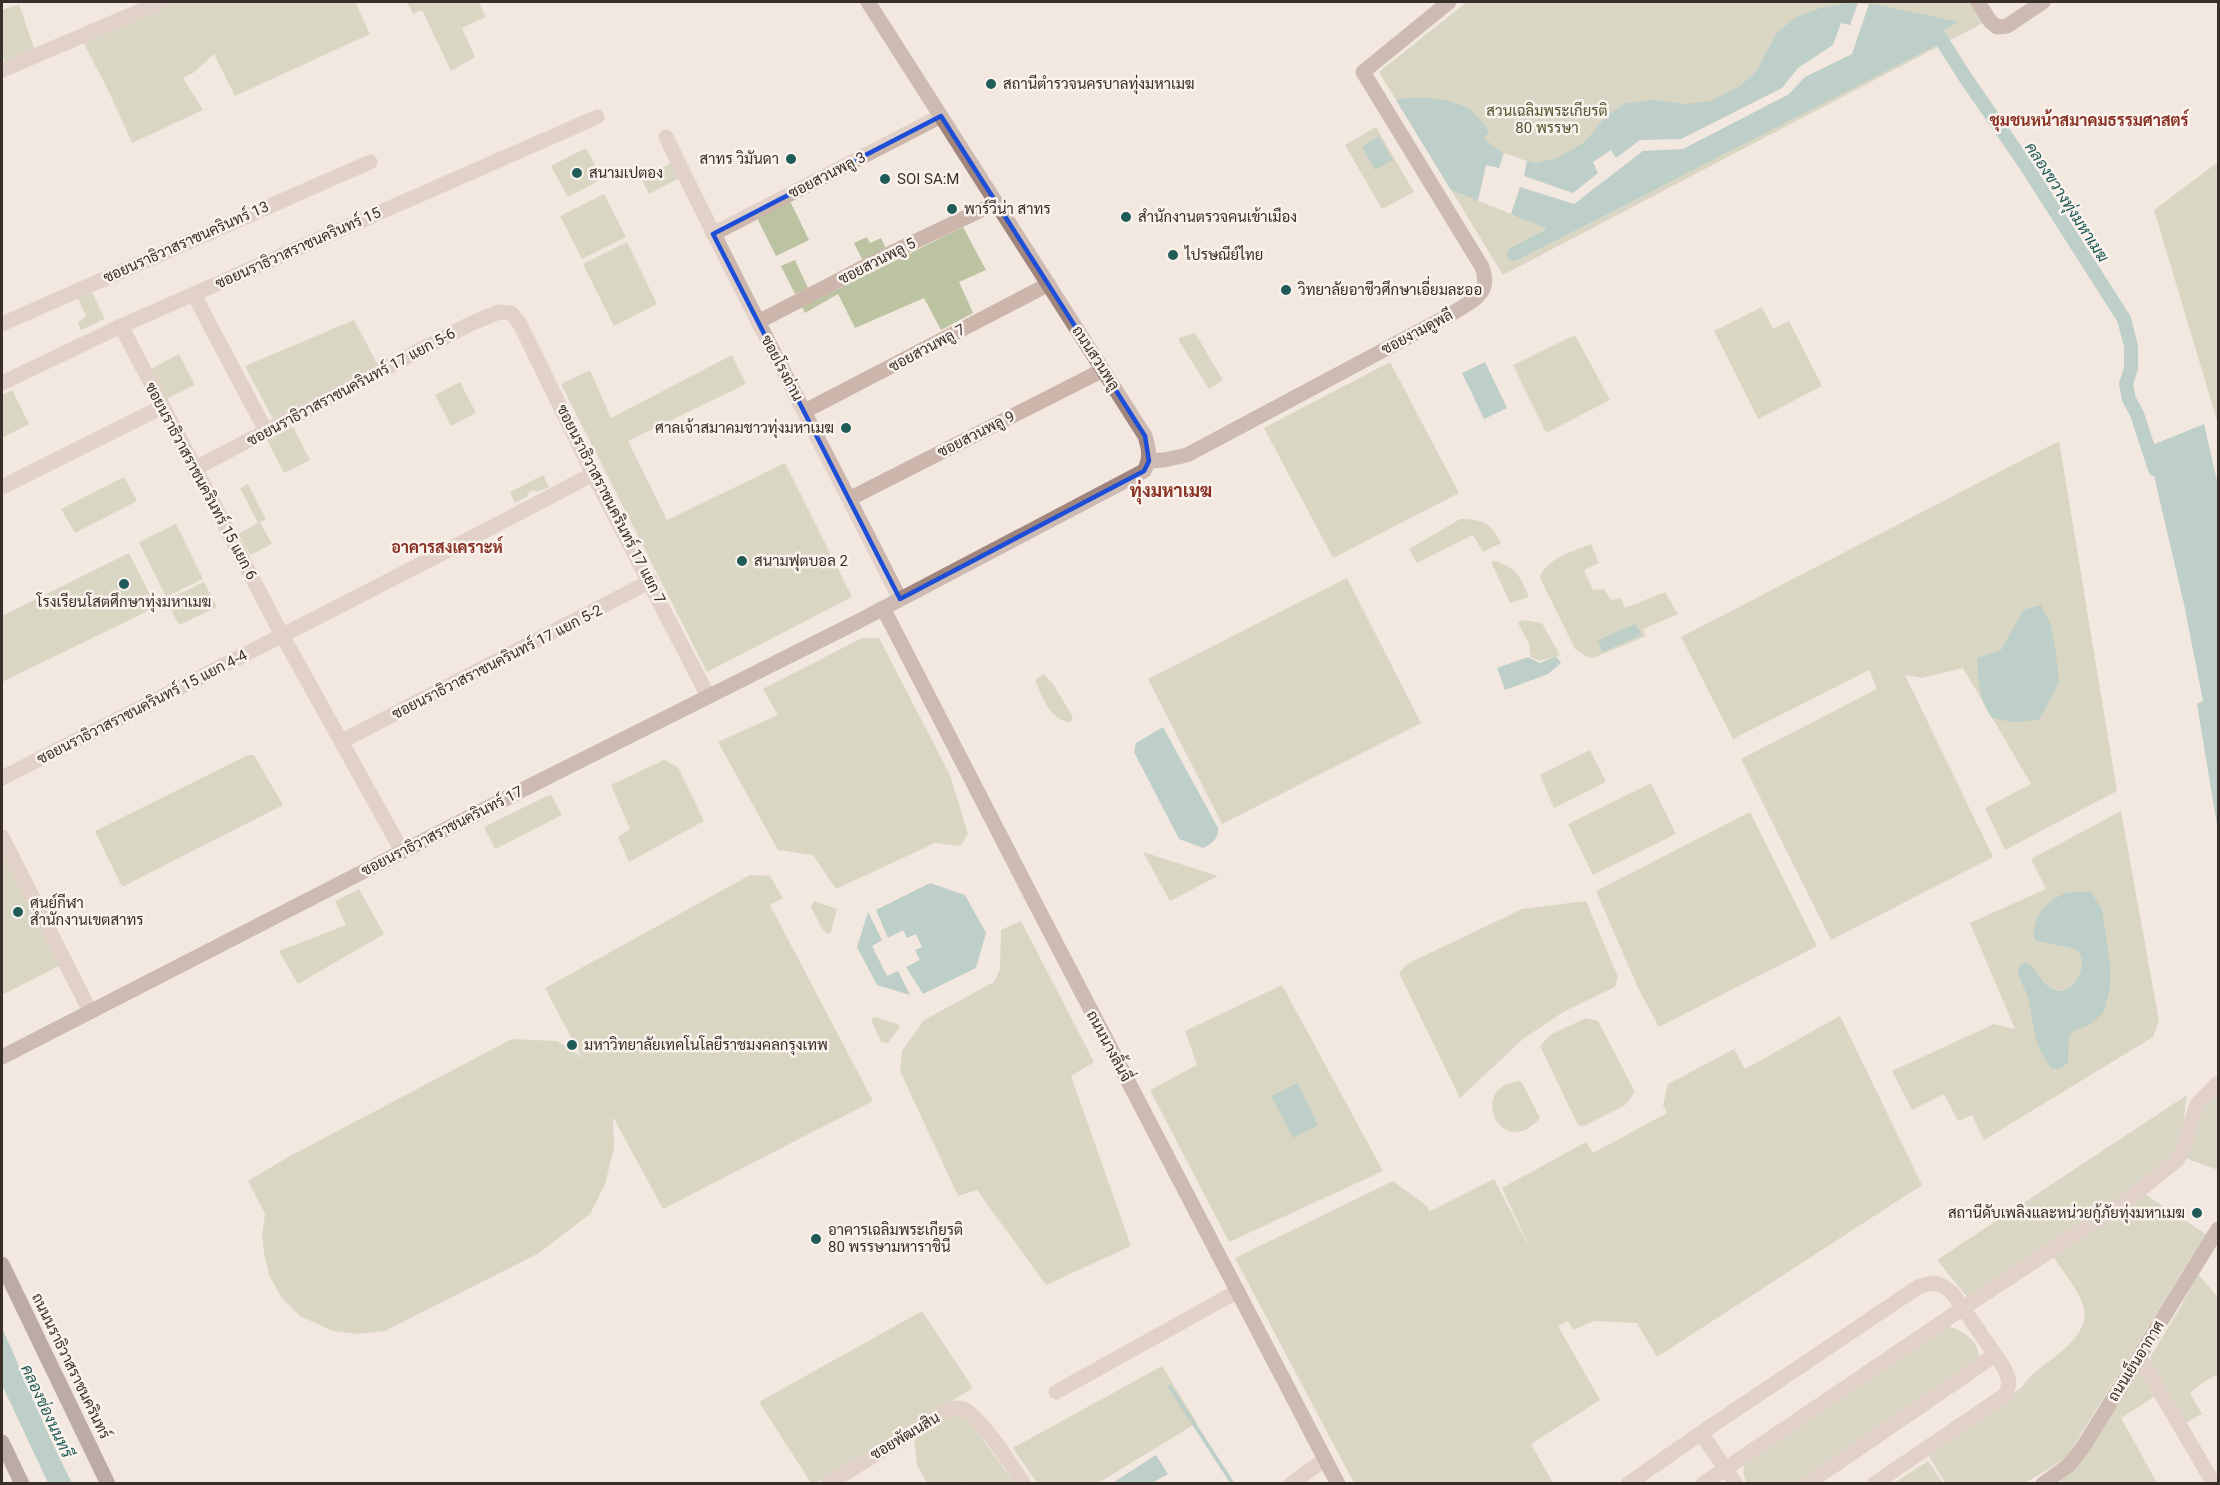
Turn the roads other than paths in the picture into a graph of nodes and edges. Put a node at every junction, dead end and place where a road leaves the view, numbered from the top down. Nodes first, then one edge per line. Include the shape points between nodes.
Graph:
1 (161, 2) edge
2 (868, 2) edge
3 (1449, 2) edge
4 (1978, 2) edge
5 (2043, 2) edge
6 (2, 70) edge
7 (941, 116) junction
8 (597, 117) dead end
9 (666, 137) dead end
10 (370, 162) dead end
11 (996, 202) junction
12 (713, 234) junction
13 (1048, 284) junction
14 (194, 295) junction
15 (511, 314) joint
16 (758, 322) junction
17 (2, 324) edge
18 (121, 326) junction
19 (1103, 370) junction
20 (2, 383) edge
21 (162, 407) junction
22 (805, 411) junction
23 (266, 431) junction
24 (1149, 461) junction
25 (194, 469) junction
26 (593, 474) junction
27 (2, 487) edge
28 (849, 499) junction
29 (651, 581) junction
30 (900, 599) junction
31 (883, 608) junction
32 (282, 635) junction
33 (708, 696) junction
34 (342, 741) junction
35 (2, 778) edge
36 (2, 837) edge
37 (402, 851) junction
38 (90, 1011) junction
39 (2, 1057) edge
40 (2218, 1083) edge
41 (2218, 1229) edge
42 (2, 1264) edge
43 (1238, 1291) junction
44 (1963, 1308) junction
45 (1995, 1355) junction
46 (2139, 1356) junction
47 (1056, 1392) dead end
48 (1701, 1434) junction
49 (2, 1442) edge
50 (1325, 1459) junction
51 (1725, 1469) junction
52 (1292, 1483) edge
53 (22, 1484) edge
54 (108, 1484) edge
55 (828, 1484) edge
56 (1024, 1484) edge
57 (1338, 1484) edge
58 (1628, 1484) edge
59 (1703, 1484) edge
60 (1736, 1484) edge
61 (1807, 1484) edge
62 (1875, 1484) edge
63 (2043, 1484) edge
64 (2214, 1484) edge

1 - 6 street
2 - 7 street, ถนนสวนพลู
3 - 24 street, ซอยงามดูพลี via 1363,72 1482,267 1485,288 1452,313 1187,455
4 - 5 street via 1997,27 2007,26
7 - 11 street, ถนนสวนพลู
7 - 12 street, ซอยสวนพลู 3
8 - 14 street, ซอยนราธิวาสราชนครินทร์ 15
9 - 12 street, ซอยโรงถ่าน
10 - 17 street, ซอยนราธิวาสราชนครินทร์ 13
11 - 13 street, ถนนสวนพลู
11 - 16 street, ซอยสวนพลู 5
12 - 16 street, ซอยโรงถ่าน
13 - 19 street, ถนนสวนพลู
13 - 22 street, ซอยสวนพลู 7
14 - 18 street, ซอยนราธิวาสราชนครินทร์ 15
14 - 23 street
15 - 23 street, ซอยนราธิวาสราชนครินทร์ 17 แยก 5-6 via 499,312 470,324
15 - 26 street, ซอยนราธิวาสราชนครินทร์ 17 แยก 7 via 520,324
16 - 22 street, ซอยโรงถ่าน
18 - 20 street, ซอยนราธิวาสราชนครินทร์ 15
18 - 21 street, ซอยนราธิวาสราชนครินทร์ 15 แยก 6
19 - 24 street, ถนนสวนพลู via 1145,436
19 - 28 street, ซอยสวนพลู 9
21 - 25 street, ซอยนราธิวาสราชนครินทร์ 15 แยก 6
21 - 27 street
22 - 28 street, ซอยโรงถ่าน
23 - 25 street, ซอยนราธิวาสราชนครินทร์ 17 แยก 5-6
24 - 30 street via 1144,471 1133,478
25 - 32 street, ซอยนราธิวาสราชนครินทร์ 15 แยก 6
26 - 29 street, ซอยนราธิวาสราชนครินทร์ 17 แยก 7
26 - 32 street, ซอยนราธิวาสราชนครินทร์ 15 แยก 4-4
28 - 30 street, ซอยโรงถ่าน
29 - 33 street, ซอยนราธิวาสราชนครินทร์ 17 แยก 7
29 - 34 street, ซอยนราธิวาสราชนครินทร์ 17 แยก 5-2
30 - 31 street
31 - 33 street, ซอยนราธิวาสราชนครินทร์ 17
31 - 43 street, ถนนนางลิ้นจี่
32 - 34 street, ซอยนราธิวาสราชนครินทร์ 15 แยก 6
32 - 35 street, ซอยนราธิวาสราชนครินทร์ 15 แยก 4-4
33 - 37 street, ซอยนราธิวาสราชนครินทร์ 17
34 - 37 street, ซอยนราธิวาสราชนครินทร์ 15 แยก 6
36 - 38 street
37 - 38 street, ซอยนราธิวาสราชนครินทร์ 17
38 - 39 street, ซอยนราธิวาสราชนครินทร์ 17
40 - 44 street via 2196,1104 2182,1152 2168,1168 2125,1202
41 - 46 street, ถนนเย็นอากาศ
42 - 54 main road, ถนนนราธิวาสราชนครินทร์
43 - 47 street
43 - 50 street, ถนนนางลิ้นจี่
44 - 45 street
44 - 48 street via 1944,1285 1937,1282 1918,1287
44 - 51 street
45 - 61 street
45 - 62 street via 2008,1376 2010,1387 2005,1395
46 - 63 street, ถนนเย็นอากาศ via 2083,1447 2069,1465
46 - 64 street
48 - 51 street
48 - 58 street
49 - 53 main road
50 - 52 street
50 - 57 street, ถนนนางลิ้นจี่
51 - 59 street
51 - 60 street
55 - 56 street, ซอยพัฒนสิน via 934,1418 959,1408 978,1418

